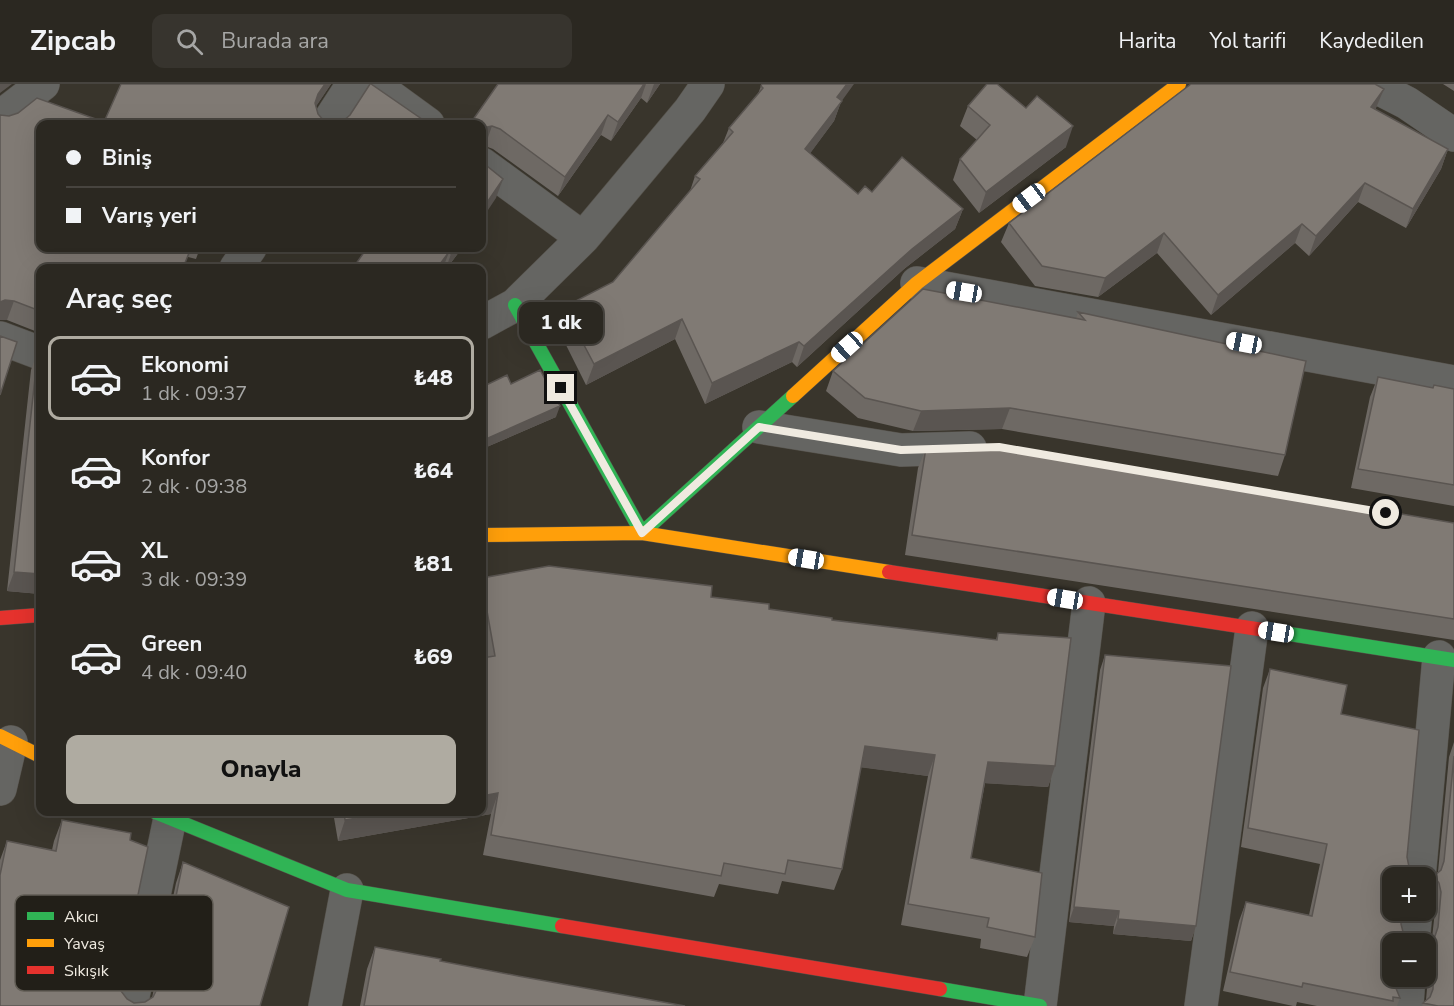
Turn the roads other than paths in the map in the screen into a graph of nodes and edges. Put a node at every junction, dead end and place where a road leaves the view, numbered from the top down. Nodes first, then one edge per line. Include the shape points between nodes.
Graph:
1 (43, 84) edge
2 (353, 84) edge
3 (373, 84) edge
4 (708, 84) edge
5 (1179, 84) edge
6 (1370, 84) edge
7 (1414, 94) edge
8 (0, 117) edge
9 (330, 120) edge
10 (422, 120) edge
11 (1454, 135) edge
12 (486, 167) edge
13 (583, 238) junction
14 (917, 283) junction
15 (515, 305) junction
16 (486, 321) edge
17 (0, 338) edge
18 (36, 352) edge
19 (1454, 382) edge
20 (759, 427) junction
21 (999, 447) edge
22 (642, 533) junction
23 (486, 535) edge
24 (1089, 603) junction
25 (36, 615) edge
26 (0, 618) edge
27 (1252, 628) junction
28 (1447, 658) edge
29 (5, 739) edge
30 (36, 754) edge
31 (0, 789) edge
32 (163, 816) edge
33 (165, 816) edge
34 (1420, 867) edge
35 (347, 890) junction
36 (150, 895) edge
37 (1408, 987) edge
38 (134, 991) edge
39 (131, 1006) edge
40 (325, 1006) edge
41 (1040, 1006) edge
42 (1201, 1006) edge
43 (1407, 1006) edge

1 - 8 street
2 - 9 street
3 - 10 street
4 - 13 street
5 - 14 street
6 - 7 street
7 - 11 street
12 - 13 street
13 - 15 street
14 - 19 street
14 - 20 street
15 - 16 street
15 - 22 street
17 - 18 street
20 - 21 street via 901,450
20 - 22 street
22 - 23 street
22 - 24 street
24 - 27 street
24 - 41 street
25 - 26 street
27 - 28 street
27 - 42 street
28 - 34 street
29 - 30 street
29 - 31 street
32 - 36 street
33 - 35 street
35 - 40 street
35 - 41 street
37 - 43 street
38 - 39 street

